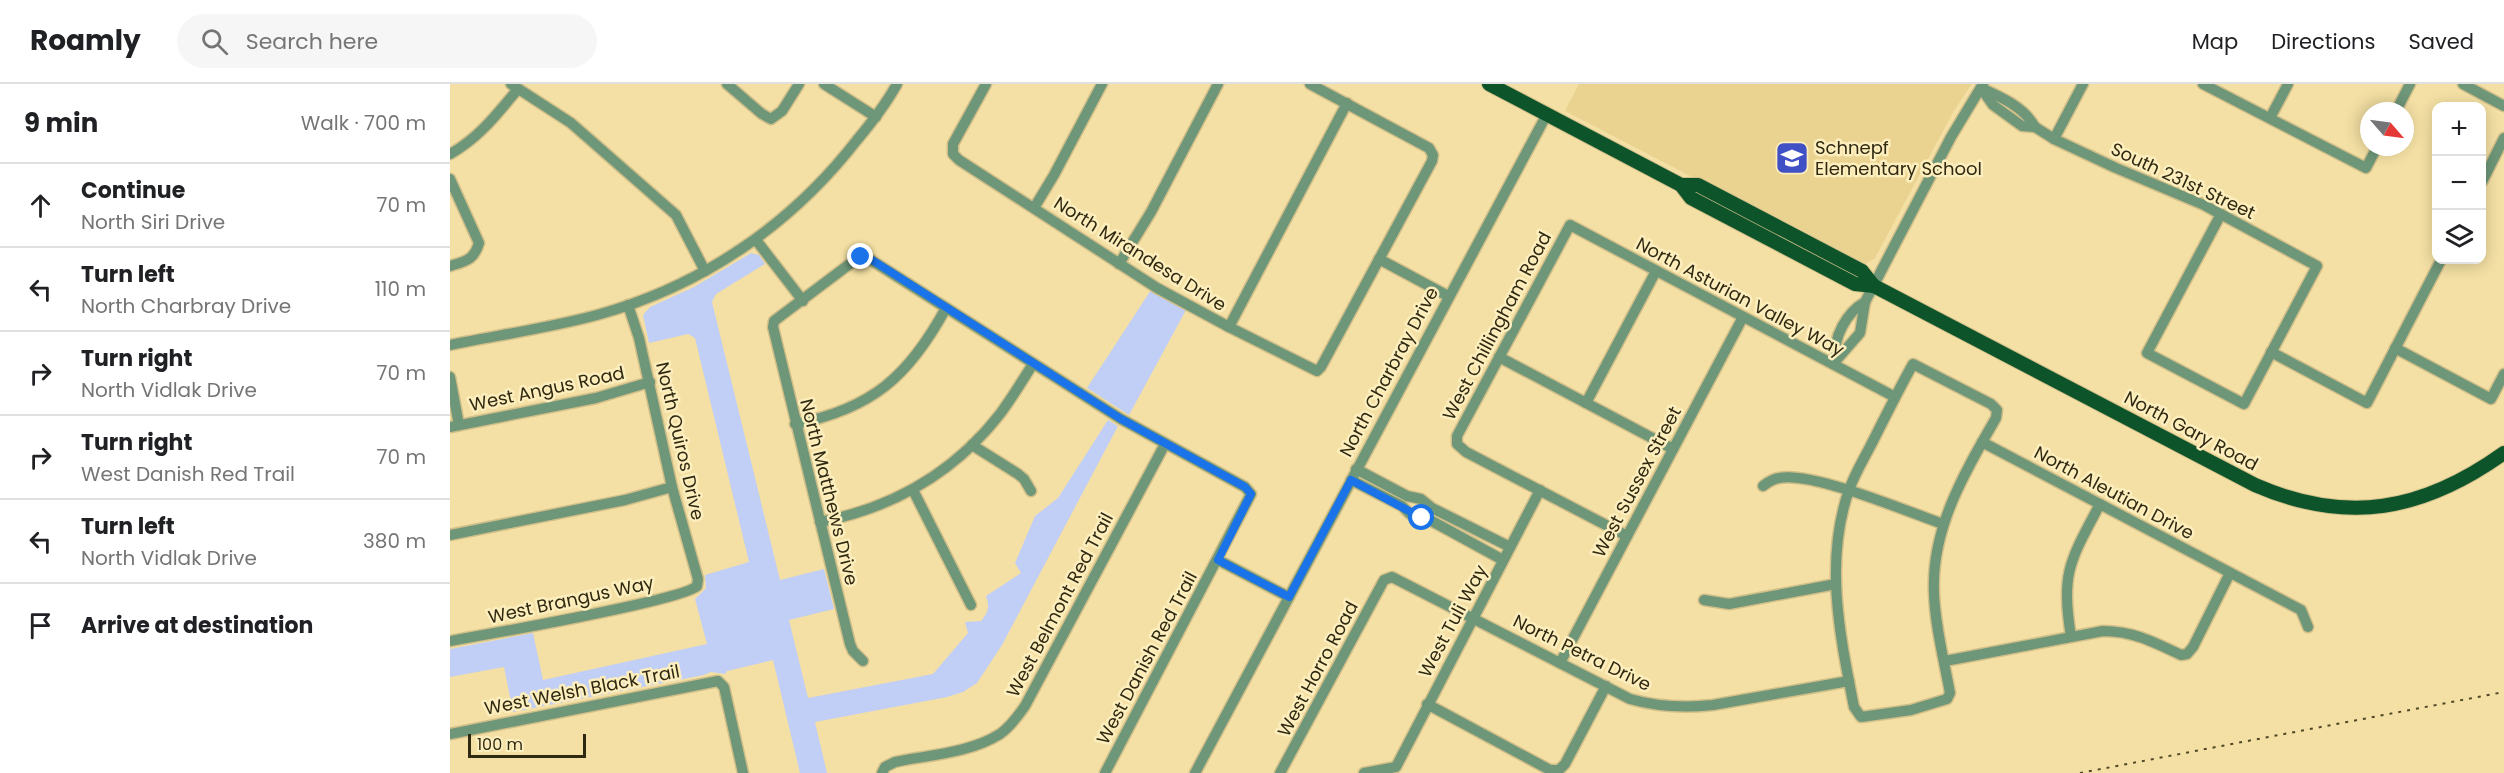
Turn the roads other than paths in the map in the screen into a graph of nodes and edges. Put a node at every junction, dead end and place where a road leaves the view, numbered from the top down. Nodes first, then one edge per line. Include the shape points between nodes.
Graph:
1 (727, 84) edge
2 (799, 84) edge
3 (824, 84) edge
4 (897, 84) edge
5 (986, 84) edge
6 (1100, 84) edge
7 (1218, 84) edge
8 (1310, 84) edge
9 (1489, 84) edge
10 (2083, 84) edge
11 (2203, 84) edge
12 (2288, 84) edge
13 (2410, 84) edge
14 (2463, 84) edge
15 (1982, 85) edge
16 (514, 86) edge
17 (2401, 102) edge
18 (1347, 104) junction
19 (2504, 106) edge
20 (1547, 114) junction
21 (876, 117) junction
22 (2270, 118) junction
23 (2504, 138) edge
24 (2054, 139) junction
25 (450, 154) edge
26 (2372, 156) edge
27 (2486, 172) edge
28 (450, 179) edge
29 (1034, 208) junction
30 (2221, 214) junction
31 (1570, 225) joint
32 (756, 240) junction
33 (1379, 259) junction
34 (1119, 264) junction
35 (2439, 264) edge
36 (450, 266) edge
37 (705, 270) junction
38 (1656, 271) junction
39 (1874, 286) junction
40 (1448, 296) junction
41 (803, 301) junction
42 (1865, 302) junction
43 (628, 305) junction
44 (946, 308) junction
45 (1743, 317) junction
46 (1229, 327) junction
47 (1841, 331) junction
48 (1854, 338) junction
49 (450, 345) edge
50 (2395, 348) junction
51 (2271, 352) junction
52 (1499, 357) junction
53 (1834, 362) junction
54 (1033, 364) junction
55 (2504, 374) edge
56 (450, 377) edge
57 (650, 382) junction
58 (1895, 397) junction
59 (1586, 403) junction
60 (795, 424) junction
61 (455, 426) edge
62 (1982, 442) junction
63 (1165, 444) junction
64 (972, 445) junction
65 (1673, 449) junction
66 (2504, 453) edge
67 (1356, 469) junction
68 (1351, 480) junction
69 (1763, 486) dead end
70 (672, 487) junction
71 (913, 490) junction
72 (1540, 490) junction
73 (1031, 491) dead end
74 (1849, 491) junction
75 (1428, 503) junction
76 (2100, 504) junction
77 (1422, 518) junction
78 (820, 522) junction
79 (1943, 524) junction
80 (450, 535) edge
81 (1627, 536) junction
82 (1510, 547) junction
83 (1218, 560) junction
84 (1503, 560) junction
85 (2230, 573) junction
86 (1384, 580) joint
87 (1836, 584) junction
88 (697, 586) joint
89 (1289, 597) junction
90 (1704, 600) dead end
91 (971, 605) dead end
92 (1473, 618) junction
93 (2308, 627) dead end
94 (2071, 636) junction
95 (450, 641) edge
96 (863, 661) dead end
97 (1945, 661) junction
98 (1560, 663) junction
99 (1849, 681) junction
100 (1606, 686) junction
101 (1427, 704) junction
102 (450, 734) edge
103 (884, 770) edge
104 (1285, 771) edge
105 (743, 773) edge
106 (1105, 773) edge
107 (1195, 773) edge
108 (1364, 773) edge

1 - 2 street via 771,118 782,111
3 - 21 street
4 - 21 street
5 - 29 street, North Mirandesa Drive via 953,144 953,154
6 - 29 street
7 - 34 street
8 - 18 street
9 - 20 main road, North Gary Road
10 - 24 street
11 - 22 street
12 - 22 street
13 - 17 street
14 - 19 street
15 - 24 street, South 231st Street
15 - 39 street
16 - 25 street via 481,131
16 - 37 street via 571,123 676,215
18 - 33 street via 1429,148 1433,155
18 - 46 street
20 - 39 main road, North Gary Road via 1681,185 1690,198 1855,284
20 - 40 street, North Charbray Drive
21 - 32 street via 817,186
22 - 26 street via 2366,168
23 - 27 street
24 - 30 street, South 231st Street
28 - 36 street via 479,243 471,260
29 - 34 street, North Mirandesa Drive
30 - 51 street, South 231st Street via 2317,266
30 - 51 street via 2147,353 2244,404
31 - 38 street, North Asturian Valley Way
31 - 52 street, West Chillingham Road
32 - 37 street
32 - 41 street
33 - 40 street
33 - 46 street, North Mirandesa Drive via 1317,370
34 - 46 street, North Mirandesa Drive
35 - 50 street
37 - 43 street
38 - 45 street, North Asturian Valley Way
38 - 59 street
39 - 42 street
39 - 66 main road, North Gary Road via 2280,496 2311,504 2369,509 2394,505 2462,480
40 - 67 street, North Charbray Drive
41 - 44 street via 861,257 872,260
41 - 60 street, North Matthews Drive via 774,321 772,327
42 - 47 street via 1856,307
42 - 48 street via 1860,333
43 - 49 street via 571,321
43 - 57 street, North Quiros Drive
44 - 54 street
44 - 60 street via 923,348 885,387 845,411
45 - 53 street, North Asturian Valley Way
45 - 65 street, West Sussex Street
47 - 48 street
47 - 53 street
48 - 53 street
50 - 51 street via 2367,403
50 - 55 street via 2491,399
52 - 59 street
52 - 72 street, West Chillingham Road via 1457,436 1457,444
53 - 58 street, North Asturian Valley Way
54 - 63 street
54 - 64 street via 1000,413
56 - 61 street
57 - 61 street, West Angus Road via 596,398
57 - 70 street, North Quiros Drive
58 - 62 street via 1913,364 1991,404 1997,410 1996,418
58 - 74 street
59 - 65 street
60 - 78 street, North Matthews Drive
62 - 76 street, North Aleutian Drive
62 - 79 street
63 - 83 street, West Danish Red Trail via 1245,487 1251,494
63 - 103 street, West Belmont Red Trail via 1014,721 1001,733 971,747 895,762
64 - 71 street
64 - 73 street via 1018,474
65 - 81 street, West Sussex Street
67 - 68 street, North Charbray Drive
67 - 75 street
68 - 77 street
68 - 89 street, North Charbray Drive
69 - 74 street via 1780,477 1803,478
70 - 80 street
70 - 88 street, North Quiros Drive
71 - 78 street via 866,510
71 - 91 street
72 - 81 street
72 - 82 street, West Tuli Way
74 - 79 street
74 - 87 street via 1840,532
75 - 77 street
75 - 82 street
76 - 85 street, North Aleutian Drive
76 - 94 street via 2071,561 2066,592
77 - 84 street
78 - 96 street, North Matthews Drive via 850,644
79 - 97 street via 1934,595
81 - 98 street, West Sussex Street
82 - 84 street, West Tuli Way
83 - 89 street
83 - 106 street, West Danish Red Trail
84 - 92 street, West Tuli Way
85 - 93 street, North Aleutian Drive via 2301,610
85 - 94 street via 2187,654 2124,631
86 - 92 street, North Petra Drive via 1397,579
86 - 104 street, West Horro Road
87 - 90 street via 1728,604
87 - 99 street
88 - 95 street, West Brangus Way via 647,602
89 - 107 street, North Charbray Drive
92 - 98 street, North Petra Drive
92 - 101 street, West Tuli Way
94 - 97 street
97 - 99 street via 1950,693 1947,699 1911,710 1861,717 1854,707
98 - 100 street, North Petra Drive
99 - 100 street, North Petra Drive via 1695,707 1649,705
100 - 101 street via 1559,770 1550,770
101 - 108 street, West Tuli Way via 1396,767
102 - 105 street, West Welsh Black Trail via 704,683 721,683

